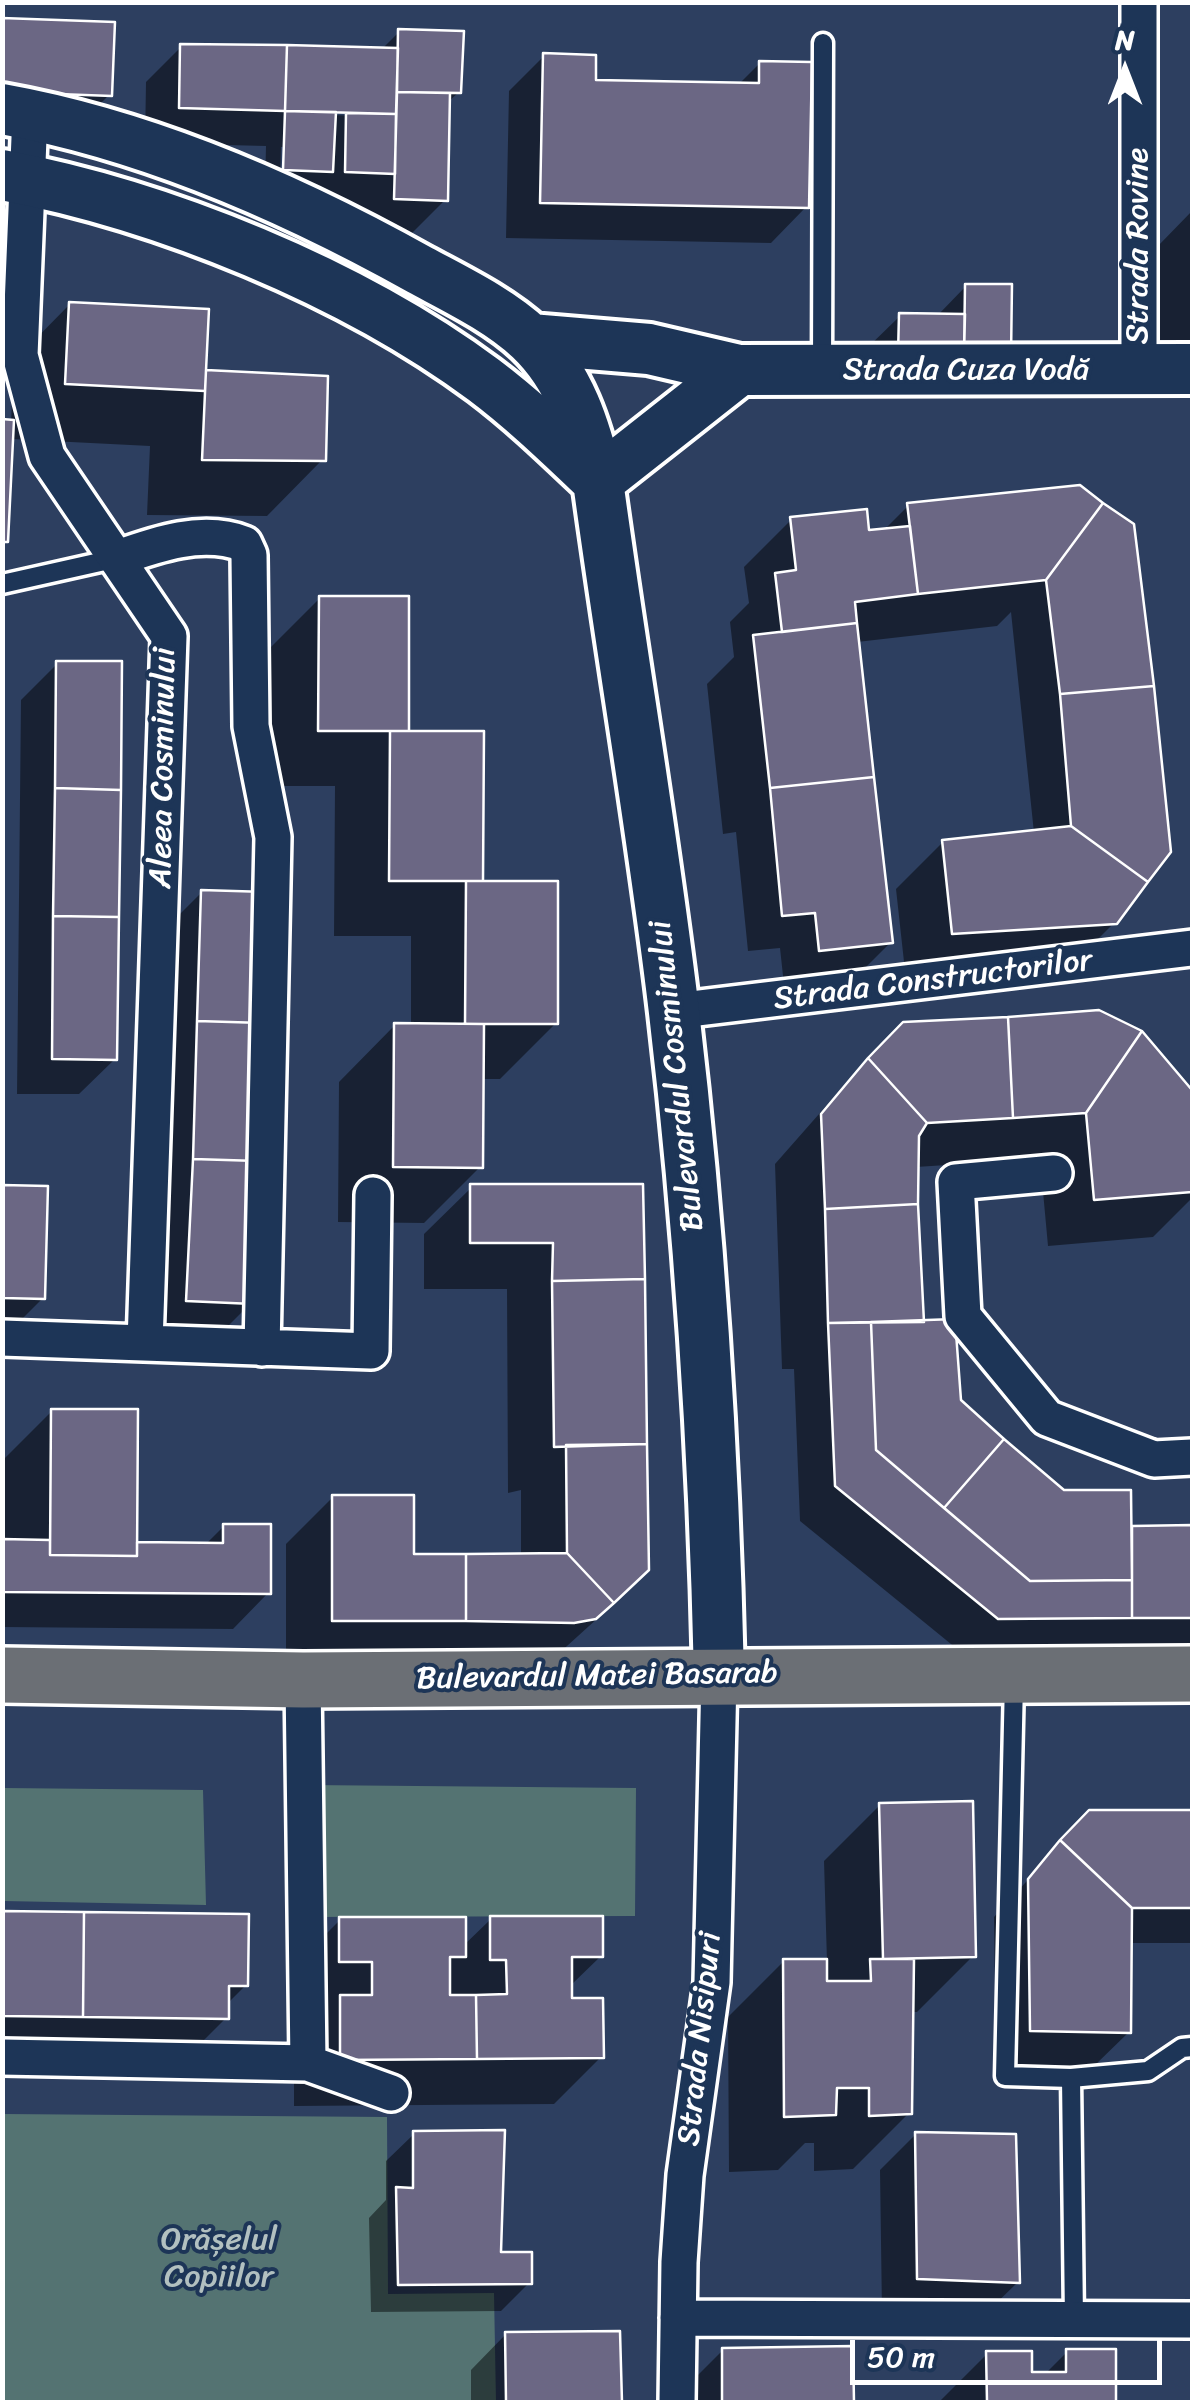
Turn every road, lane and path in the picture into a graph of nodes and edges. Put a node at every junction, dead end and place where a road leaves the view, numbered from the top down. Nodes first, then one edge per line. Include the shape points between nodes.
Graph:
1 (1139, 2) edge
2 (824, 43) dead end
3 (16, 112) edge
4 (14, 177) edge
5 (530, 339) junction
6 (739, 370) junction
7 (1140, 370) junction
8 (1192, 370) edge
9 (822, 371) junction
10 (598, 480) junction
11 (118, 558) junction
12 (2, 584) edge
13 (1192, 948) edge
14 (674, 1011) junction
15 (1054, 1173) dead end
16 (373, 1195) dead end
17 (2, 1338) edge
18 (145, 1343) junction
19 (262, 1348) junction
20 (1192, 1457) edge
21 (1192, 1674) edge
22 (1014, 1675) junction
23 (2, 1676) edge
24 (718, 1676) junction
25 (302, 1680) junction
26 (1192, 2047) edge
27 (2, 2056) edge
28 (308, 2063) junction
29 (1070, 2078) junction
30 (391, 2093) dead end
31 (678, 2318) junction
32 (1074, 2320) junction
33 (1192, 2320) edge
34 (676, 2402) edge

1 - 7 street, Strada Rovine
2 - 9 lane
3 - 4 street, Aleea Cosminului
3 - 5 street, Bulevardul Cosminului via 118,139 273,195 364,238
4 - 10 street via 178,224 319,282 484,380
4 - 11 street, Aleea Cosminului via 20,355 47,456
5 - 6 street, Strada Cuza Vodă via 649,349
5 - 10 street, Bulevardul Cosminului via 578,411
6 - 9 street, Strada Cuza Vodă
6 - 10 street
7 - 8 street, Strada Cuza Vodă
7 - 9 street, Strada Cuza Vodă
10 - 14 street, Bulevardul Cosminului
11 - 12 lane
11 - 18 street, Aleea Cosminului via 170,636
11 - 19 street via 196,539 233,540 249,556 250,726 273,836
13 - 14 street, Strada Constructorilor
14 - 24 street, Bulevardul Cosminului via 702,1330
15 - 20 street via 956,1182 962,1316 1047,1418 1154,1458
16 - 19 street via 371,1350
17 - 18 street
18 - 19 street
21 - 22 main road, Bulevardul Matei Basarab
22 - 24 main road, Bulevardul Matei Basarab
22 - 29 lane via 1005,2076
23 - 25 main road, Bulevardul Matei Basarab
24 - 25 main road, Bulevardul Matei Basarab
24 - 31 street, Strada Nisipuri via 712,1982 685,2175
25 - 28 street
26 - 29 lane via 1148,2071
27 - 28 street
28 - 30 street
29 - 32 lane
31 - 32 street
31 - 34 street, Strada Nisipuri
32 - 33 street

